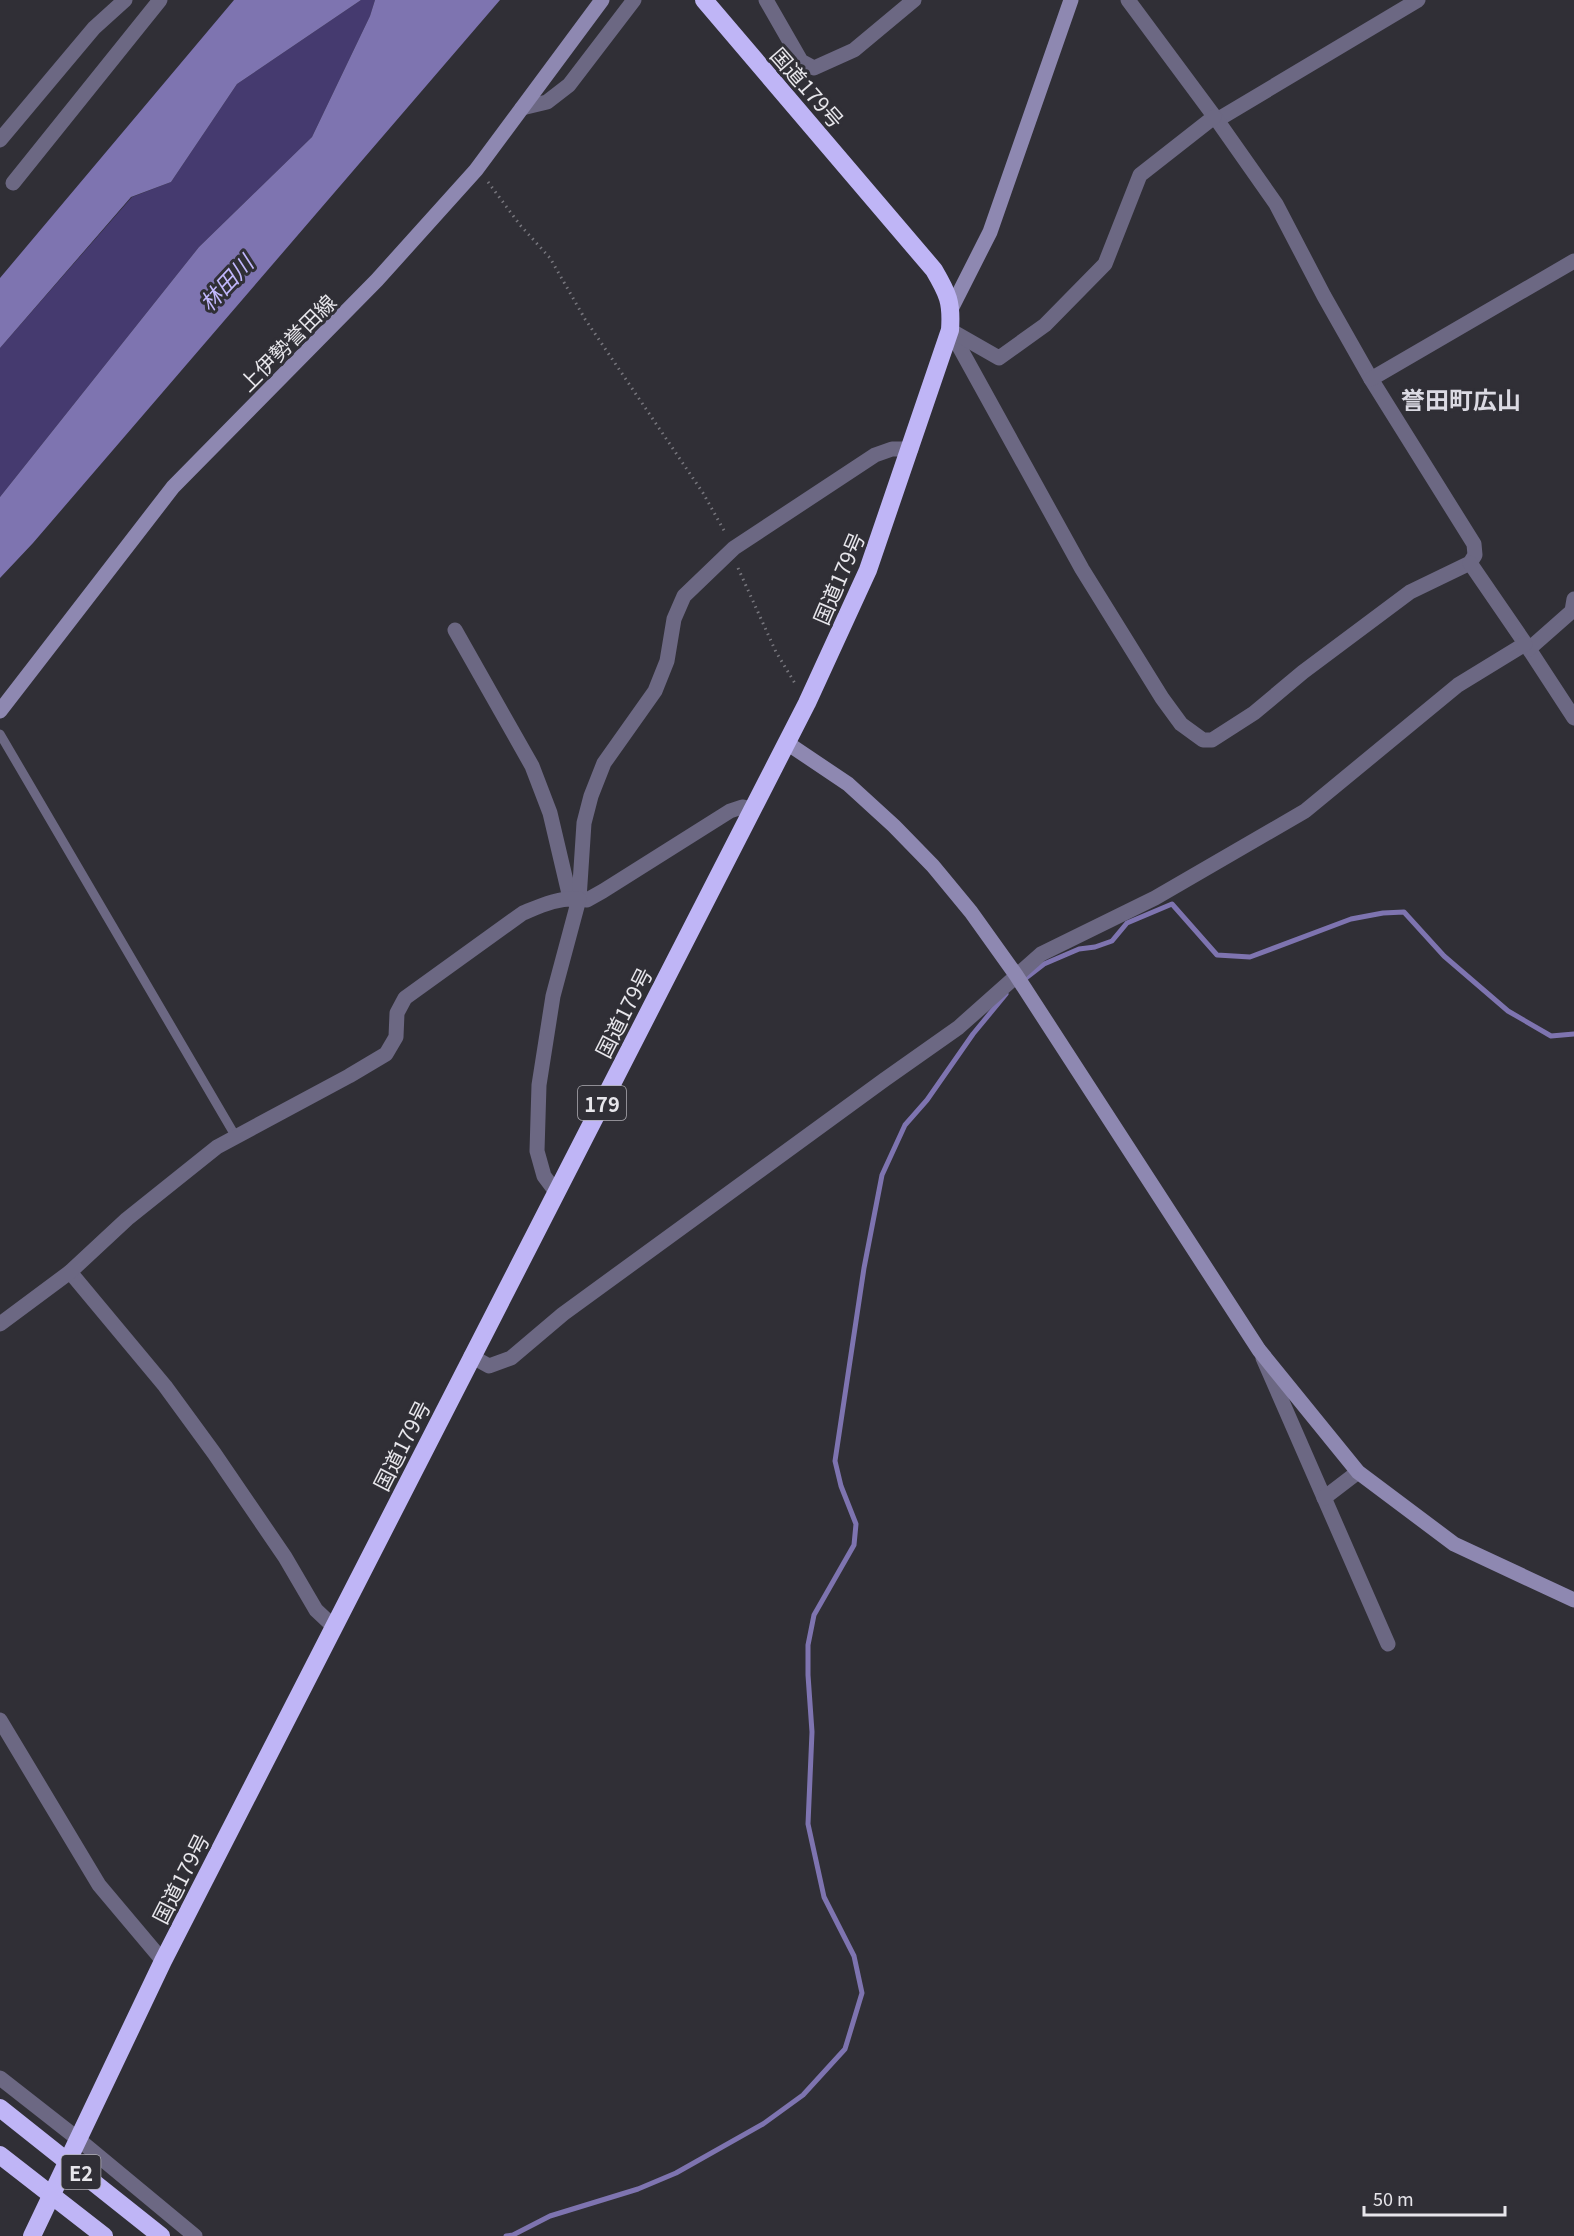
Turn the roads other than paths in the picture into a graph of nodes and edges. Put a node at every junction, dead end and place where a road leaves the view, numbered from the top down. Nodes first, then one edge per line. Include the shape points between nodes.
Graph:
1 (125, 0) edge
2 (160, 0) edge
3 (602, 0) edge
4 (634, 0) edge
5 (704, 0) edge
6 (766, 0) edge
7 (914, 0) edge
8 (1071, 0) edge
9 (1128, 0) edge
10 (1418, 0) edge
11 (522, 108) junction
12 (1215, 118) junction
13 (0, 140) edge
14 (13, 183) dead end
15 (1574, 261) edge
16 (952, 307) junction
17 (950, 330) junction
18 (1371, 379) junction
19 (911, 449) junction
20 (1470, 563) junction
21 (1574, 599) edge
22 (455, 630) dead end
23 (1527, 646) junction
24 (0, 711) edge
25 (1574, 718) edge
26 (0, 734) edge
27 (787, 743) junction
28 (753, 809) junction
29 (575, 899) junction
30 (1019, 981) junction
31 (236, 1137) junction
32 (556, 1192) junction
33 (70, 1272) junction
34 (0, 1324) edge
35 (1259, 1350) junction
36 (471, 1356) junction
37 (1358, 1472) junction
38 (1324, 1498) junction
39 (1574, 1600) edge
40 (333, 1626) junction
41 (1388, 1644) dead end
42 (0, 1720) edge
43 (163, 1961) junction
44 (0, 2078) edge
45 (0, 2108) edge
46 (78, 2139) junction
47 (0, 2155) edge
48 (32, 2236) edge
49 (104, 2236) edge
50 (161, 2236) edge
51 (195, 2236) edge

1 - 13 street via 94,28
2 - 14 street
3 - 11 street, 上伊勢誉田線
4 - 11 street via 569,85 547,102
5 - 16 highway, 国道179号 / 179 via 934,270
6 - 7 street via 801,61 814,68 854,50
8 - 16 street via 990,232
9 - 12 street
10 - 12 street
11 - 24 street, 上伊勢誉田線 via 476,170 377,280 173,487
12 - 17 street via 1140,175 1105,264 1045,325 999,358
12 - 18 street via 1276,204
15 - 18 street
16 - 17 highway, 国道179号 / 179
17 - 19 highway, 国道179号 / 179
17 - 20 street via 1082,569 1181,724 1203,740 1212,740 1254,713 1410,592
18 - 20 street via 1474,544
19 - 27 highway, 国道179号 / 179 via 868,570
19 - 29 street via 892,448 875,455 734,548 684,596 655,691 604,763 591,796
20 - 23 street
21 - 23 street via 1572,611
22 - 29 street via 532,766
23 - 25 street
23 - 30 street via 1458,685 1305,811 1155,898 1041,954
26 - 31 lane
27 - 28 highway, 国道179号 / 179
27 - 30 street via 848,784 933,866
28 - 29 street via 730,811 603,891 587,900
28 - 32 highway, 国道179号 / 179
29 - 31 street via 523,913 405,998 397,1013 396,1037 386,1054
29 - 32 street via 553,996 539,1085 537,1151 544,1176
30 - 35 street
30 - 36 street via 563,1314 511,1358 489,1366
31 - 33 street via 217,1147 127,1219
32 - 36 highway, 国道179号 / 179
33 - 34 street
33 - 40 street via 165,1386 285,1557 316,1610
35 - 37 street
35 - 38 street
36 - 40 highway, 国道179号 / 179
37 - 38 street
37 - 39 street via 1454,1544
38 - 41 street
40 - 43 highway, 国道179号 / 179
42 - 43 street via 99,1885
43 - 46 highway, 国道179号 / 179
44 - 46 street
45 - 50 highway, E2
46 - 48 highway, 国道179号 / 179
46 - 51 street
47 - 49 highway, E2

